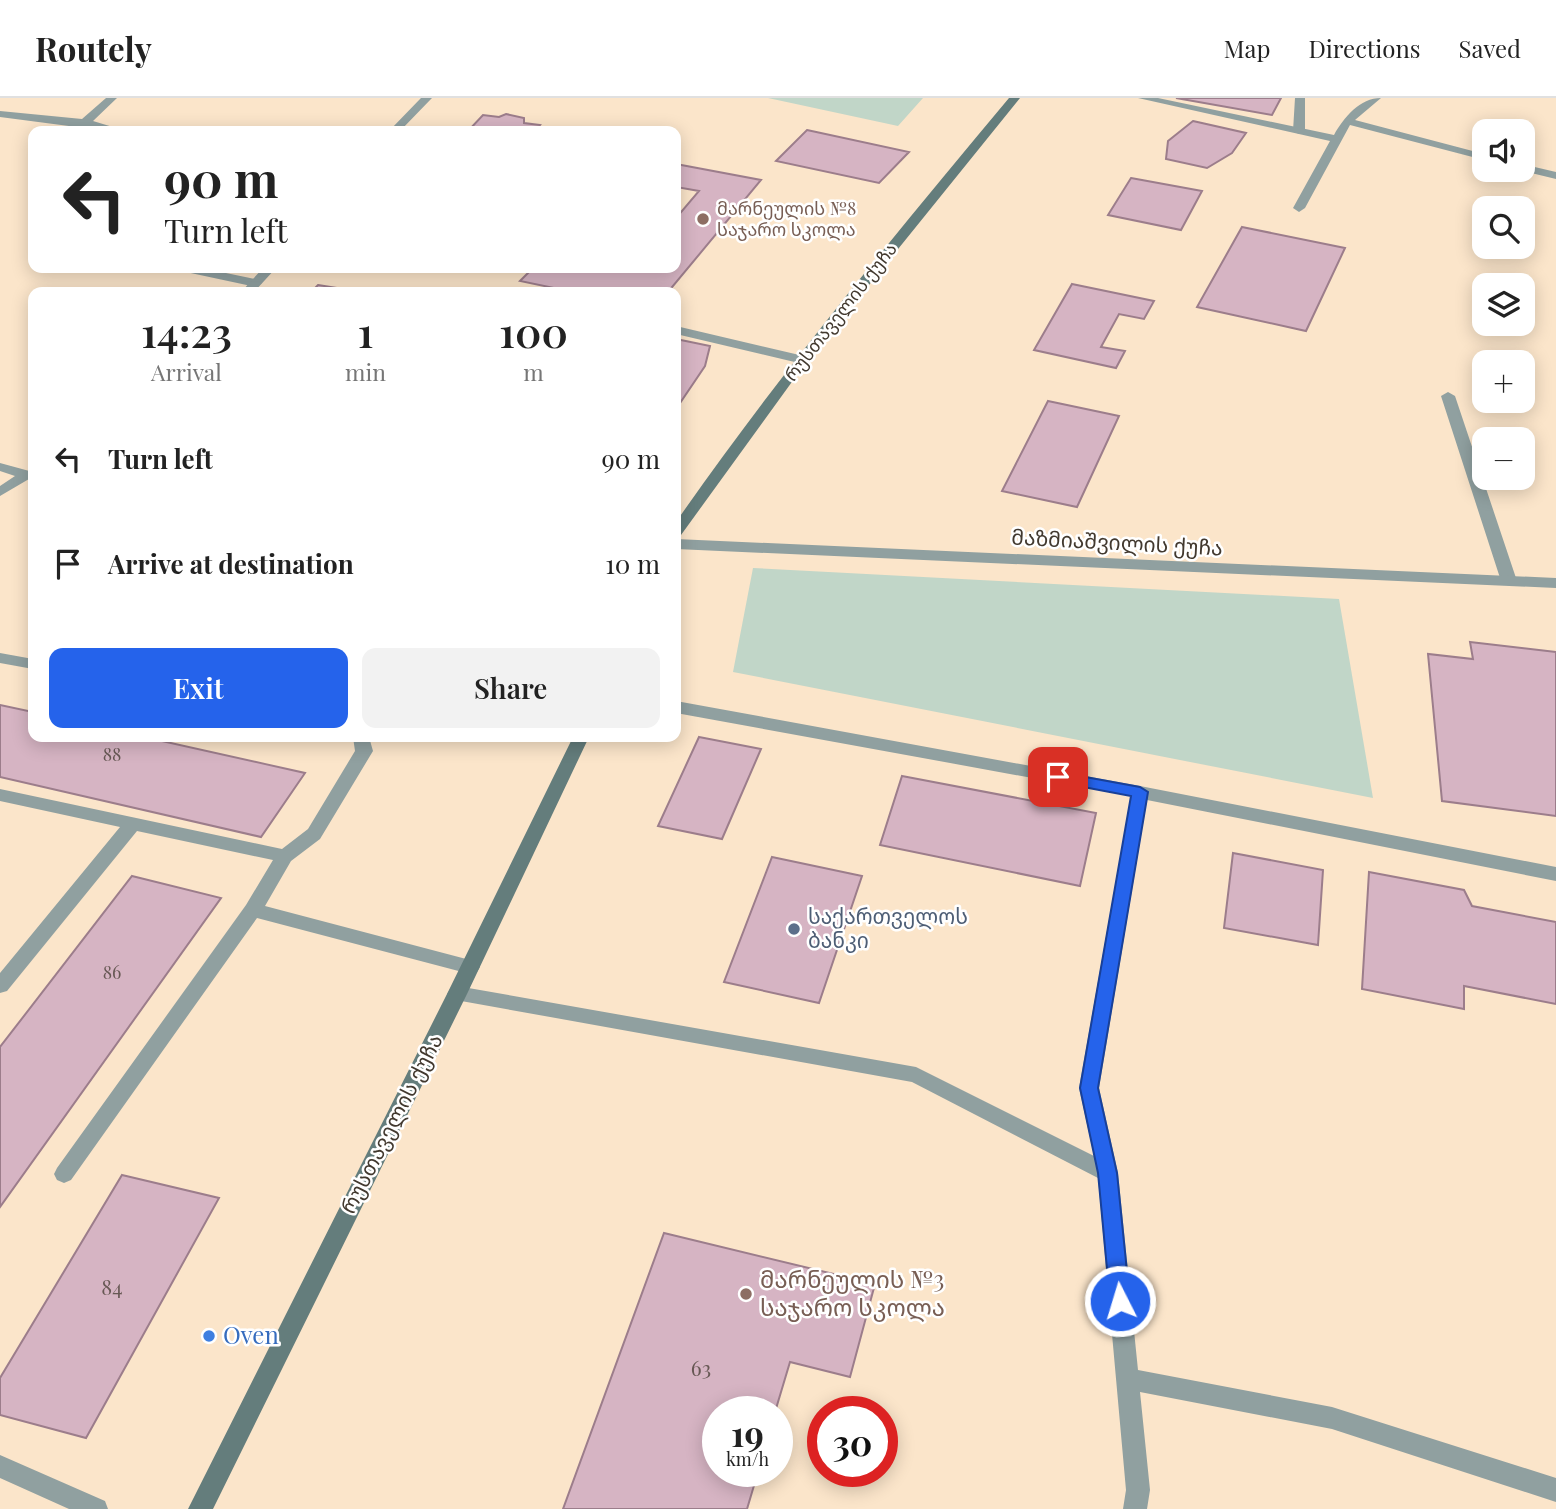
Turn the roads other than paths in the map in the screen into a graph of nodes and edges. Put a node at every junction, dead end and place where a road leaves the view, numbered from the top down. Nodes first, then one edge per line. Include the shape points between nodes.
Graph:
1 (113, 98) edge
2 (426, 98) edge
3 (1015, 98) edge
4 (1143, 98) edge
5 (1300, 98) edge
6 (1376, 98) edge
7 (0, 114) edge
8 (1347, 121) junction
9 (85, 123) junction
10 (98, 126) edge
11 (399, 126) edge
12 (1298, 131) junction
13 (1336, 139) junction
14 (1472, 154) edge
15 (1535, 170) edge
16 (1556, 176) edge
17 (1300, 208) dead end
18 (203, 273) edge
19 (265, 273) edge
20 (252, 287) edge
21 (681, 331) edge
22 (803, 359) junction
23 (1448, 396) dead end
24 (0, 467) edge
25 (28, 475) edge
26 (28, 476) edge
27 (0, 492) edge
28 (681, 525) edge
29 (681, 544) edge
30 (1509, 581) junction
31 (1556, 583) edge
32 (0, 658) edge
33 (28, 663) edge
34 (681, 708) edge
35 (362, 742) edge
36 (579, 742) edge
37 (1140, 792) junction
38 (0, 795) edge
39 (133, 824) junction
40 (285, 856) junction
41 (1556, 874) edge
42 (253, 910) junction
43 (470, 967) junction
44 (0, 986) edge
45 (457, 994) junction
46 (1108, 1173) junction
47 (64, 1174) dead end
48 (1127, 1378) junction
49 (0, 1466) edge
50 (1556, 1490) edge
51 (96, 1509) edge
52 (200, 1509) edge
53 (1135, 1509) edge

1 - 9 street
2 - 11 street
3 - 22 main road, რუსთაველის ქუჩა
4 - 12 street
5 - 12 street
6 - 8 street
7 - 9 street
8 - 13 street
8 - 14 street
9 - 10 street
12 - 13 street
13 - 17 street
15 - 16 street
18 - 20 street
19 - 20 street
21 - 22 street
22 - 28 main road, რუსთაველის ქუჩა
23 - 30 street
24 - 25 street
26 - 27 street
29 - 30 street, მაზმიაშვილის ქუჩა
30 - 31 street, მაზმიაშვილის ქუჩა
32 - 33 street
34 - 37 street
35 - 40 street via 364,751 314,834
36 - 43 main road, რუსთაველის ქუჩა
37 - 41 street
37 - 46 street via 1089,1088
38 - 39 street
39 - 40 street
39 - 44 street
40 - 42 street
42 - 43 street
42 - 47 street
43 - 45 main road, რუსთაველის ქუჩა
45 - 46 street via 916,1074
45 - 52 main road, რუსთაველის ქუჩა
46 - 48 street
48 - 50 street via 1332,1418
48 - 53 street via 1138,1490
49 - 51 street

